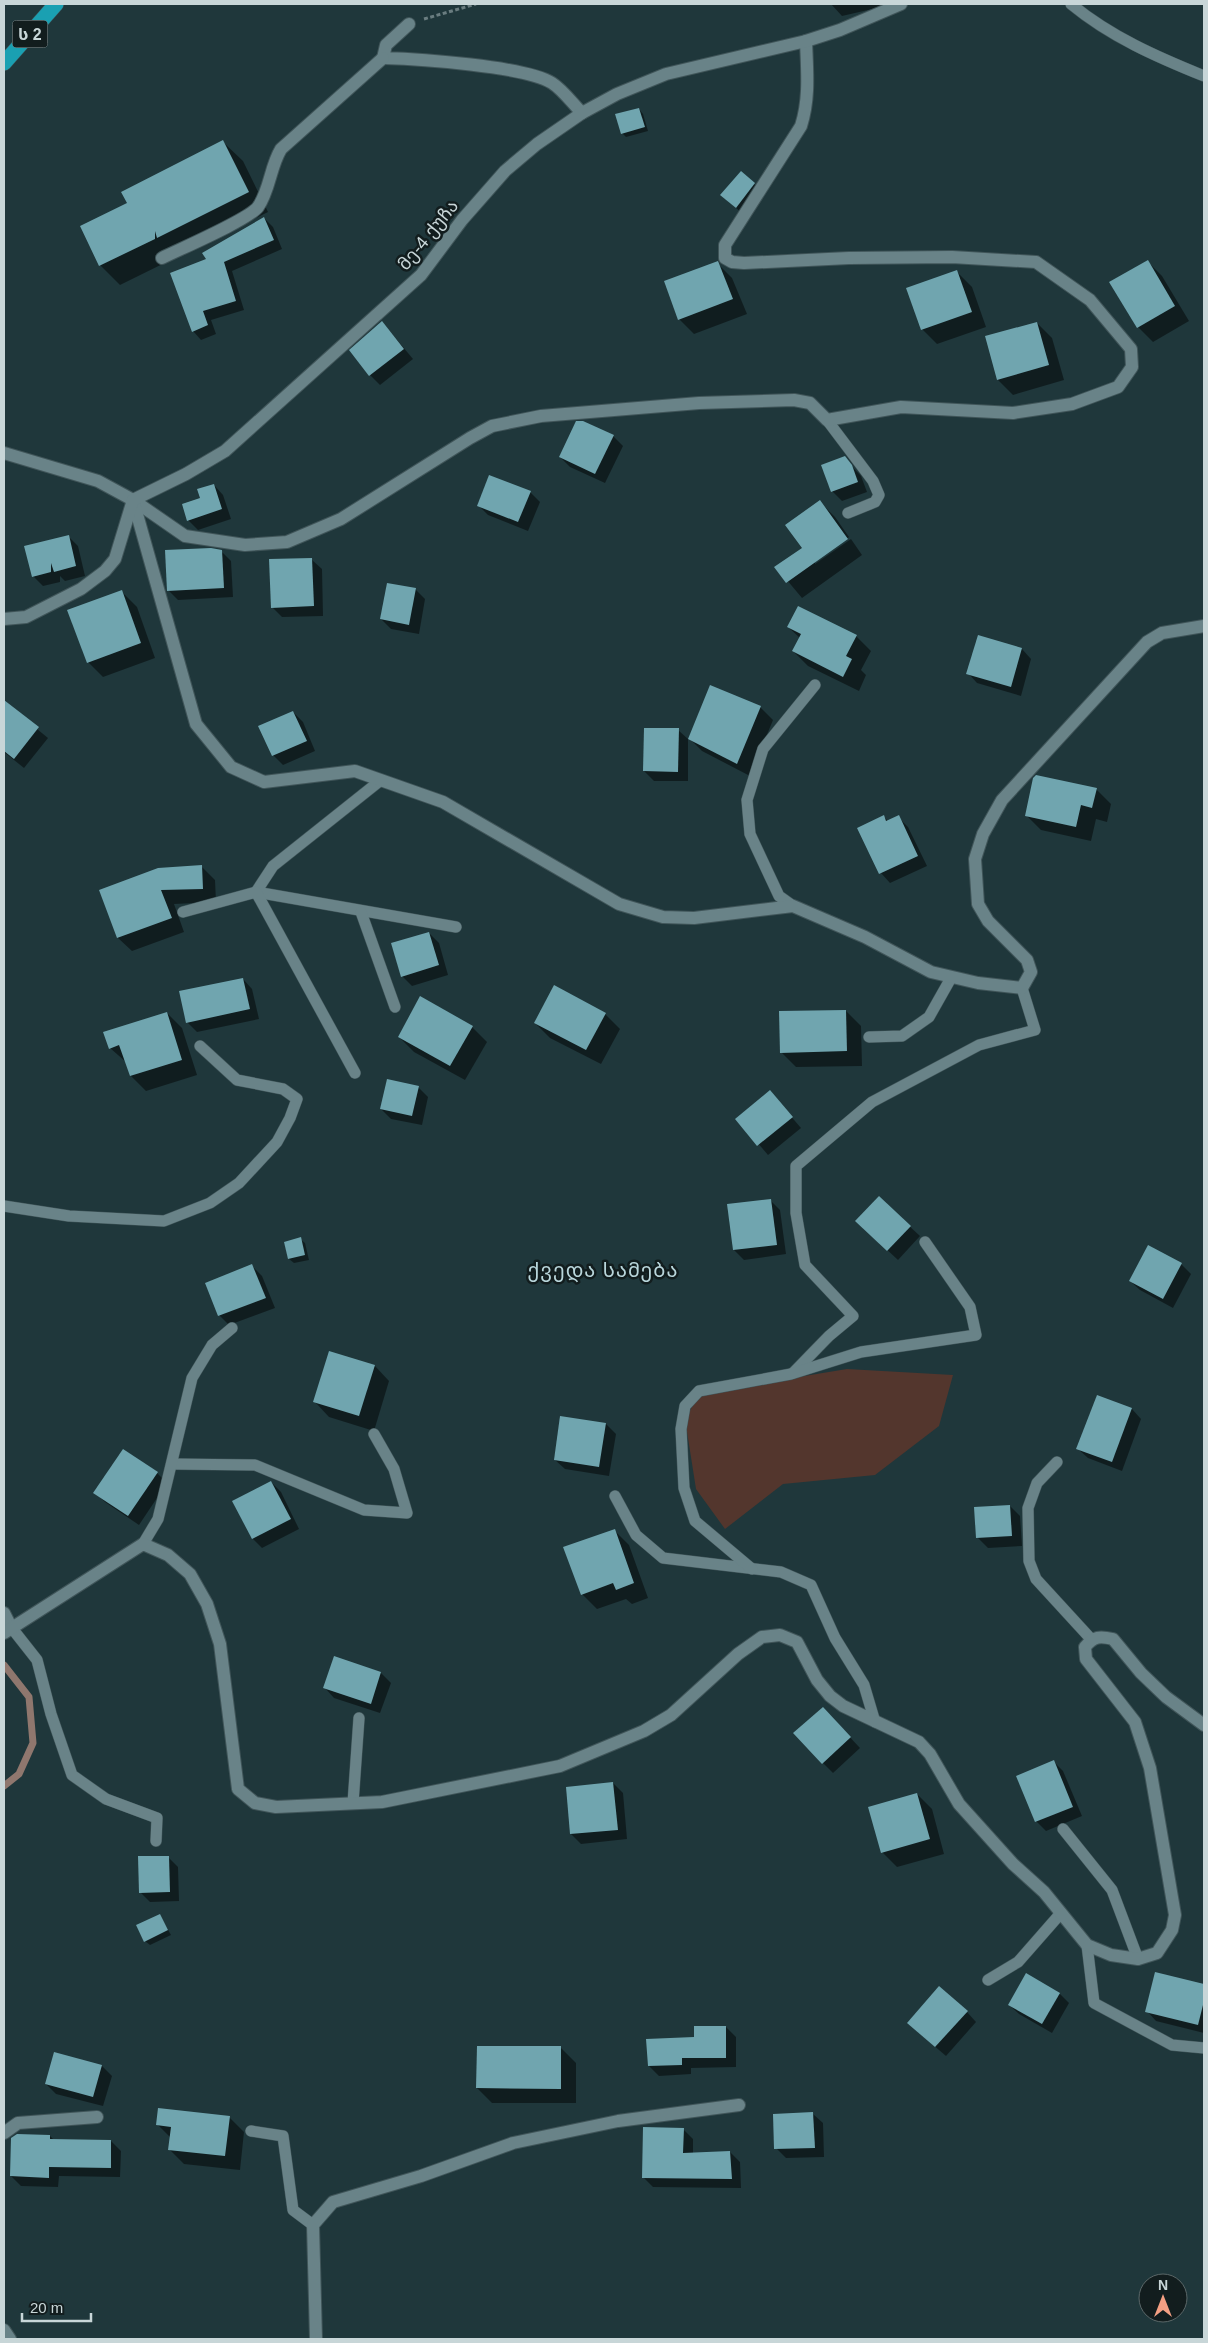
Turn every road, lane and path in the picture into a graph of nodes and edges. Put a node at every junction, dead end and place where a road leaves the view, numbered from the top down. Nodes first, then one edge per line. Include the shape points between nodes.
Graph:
1 (56, 4) edge
2 (476, 4) edge
3 (901, 4) edge
4 (1071, 4) edge
5 (409, 24) joint
6 (806, 41) junction
7 (383, 58) junction
8 (4, 63) edge
9 (1204, 76) edge
10 (582, 113) junction
11 (162, 258) dead end
12 (827, 420) junction
13 (4, 453) edge
14 (133, 500) junction
15 (848, 512) dead end
16 (4, 620) edge
17 (1204, 626) edge
18 (815, 685) dead end
19 (381, 780) junction
20 (256, 892) junction
21 (793, 906) junction
22 (183, 912) dead end
23 (361, 912) junction
24 (456, 927) dead end
25 (951, 978) junction
26 (1022, 988) junction
27 (396, 1007) dead end
28 (869, 1037) dead end
29 (200, 1046) dead end
30 (355, 1073) dead end
31 (4, 1206) edge
32 (925, 1242) dead end
33 (232, 1328) dead end
34 (791, 1374) junction
35 (374, 1434) dead end
36 (1057, 1462) dead end
37 (172, 1464) junction
38 (615, 1496) dead end
39 (143, 1544) junction
40 (752, 1569) junction
41 (4, 1613) edge
42 (8, 1630) edge
43 (1091, 1639) junction
44 (359, 1718) dead end
45 (875, 1722) junction
46 (1204, 1725) edge
47 (353, 1804) junction
48 (1063, 1829) dead end
49 (156, 1841) dead end
50 (1060, 1912) junction
51 (1087, 1944) junction
52 (1138, 1959) junction
53 (988, 1980) dead end
54 (1204, 2048) edge
55 (739, 2106) dead end
56 (97, 2117) dead end
57 (251, 2131) dead end
58 (4, 2133) edge
59 (312, 2225) junction
60 (4, 2330) edge
61 (10, 2339) edge
62 (316, 2339) edge

1 - 8 highway, ს 2
2 - 5 path
3 - 6 street, მე-4 ქუჩა
4 - 9 lane via 1094,23 1153,55
5 - 7 street via 386,45
6 - 10 street, მე-4 ქუჩა via 666,74
6 - 12 street via 806,111 800,126 725,245 725,258 744,263 942,258 1036,262 1090,300 1131,349 1132,358 1132,367 1118,387 1072,404 1013,413 901,407
7 - 10 street via 417,59 532,75 553,83
7 - 11 street via 280,149 257,208 242,219
10 - 14 street, მე-4 ქუჩა via 505,170 421,275 225,451
12 - 14 street via 810,404 794,400 699,403 540,416 492,426 342,519 287,542 245,545 185,536
12 - 15 lane via 873,481 879,495 875,502
13 - 14 street via 98,481
14 - 16 street via 115,559 105,571 81,589 26,617
14 - 19 street via 196,724 231,767 264,782 355,771
17 - 26 street via 1162,633 1147,642 1002,800 983,834 975,860 978,904 988,921 1027,960 1031,972
18 - 21 lane via 763,749 747,800 750,834 778,896
19 - 20 lane via 273,866
19 - 21 street via 443,802 620,904 663,917 686,918
20 - 22 lane
20 - 23 lane
20 - 30 lane
21 - 25 street via 865,937 916,966
23 - 24 lane
23 - 27 lane
25 - 26 street
25 - 28 lane via 929,1016 902,1036
26 - 34 lane via 1034,1030 979,1045 872,1102 796,1166 796,1213 805,1265 853,1316
29 - 31 lane via 237,1080 283,1089 296,1099 290,1118 276,1142 239,1183 210,1203 164,1221 69,1216
32 - 34 lane via 970,1307 976,1334 861,1352
33 - 37 lane via 212,1345 192,1378
34 - 40 lane via 699,1391 685,1406 681,1429 684,1488 695,1521
35 - 37 lane via 394,1469 407,1513 364,1510 255,1465
36 - 43 lane via 1037,1483 1028,1508 1029,1561 1036,1578
37 - 39 lane via 158,1519
38 - 40 lane via 636,1536 663,1558
39 - 42 street
39 - 47 street via 168,1555 190,1574 207,1604 220,1644 238,1789 255,1803 276,1807
40 - 45 lane via 781,1572 811,1585 835,1638 864,1685
41 - 42 street
42 - 49 lane via 37,1660 72,1774 106,1798 157,1818
43 - 46 street via 1101,1636 1113,1639 1166,1697
43 - 52 street via 1085,1647 1086,1659 1130,1716 1141,1738 1150,1768 1175,1915 1172,1930 1157,1953
44 - 47 lane
45 - 47 street via 830,1696 817,1680 797,1642 780,1635 762,1637 738,1654 671,1715 602,1750 560,1766 382,1802
45 - 50 street via 919,1742 930,1754 959,1804
48 - 52 lane via 1112,1890
50 - 51 street
50 - 53 lane via 1018,1962
51 - 52 street via 1112,1955
51 - 54 lane via 1094,2003 1172,2045
55 - 59 street via 618,2122 513,2143 421,2176 333,2202
56 - 58 street via 18,2123
57 - 59 lane via 283,2136 293,2210
59 - 62 street
60 - 61 street

